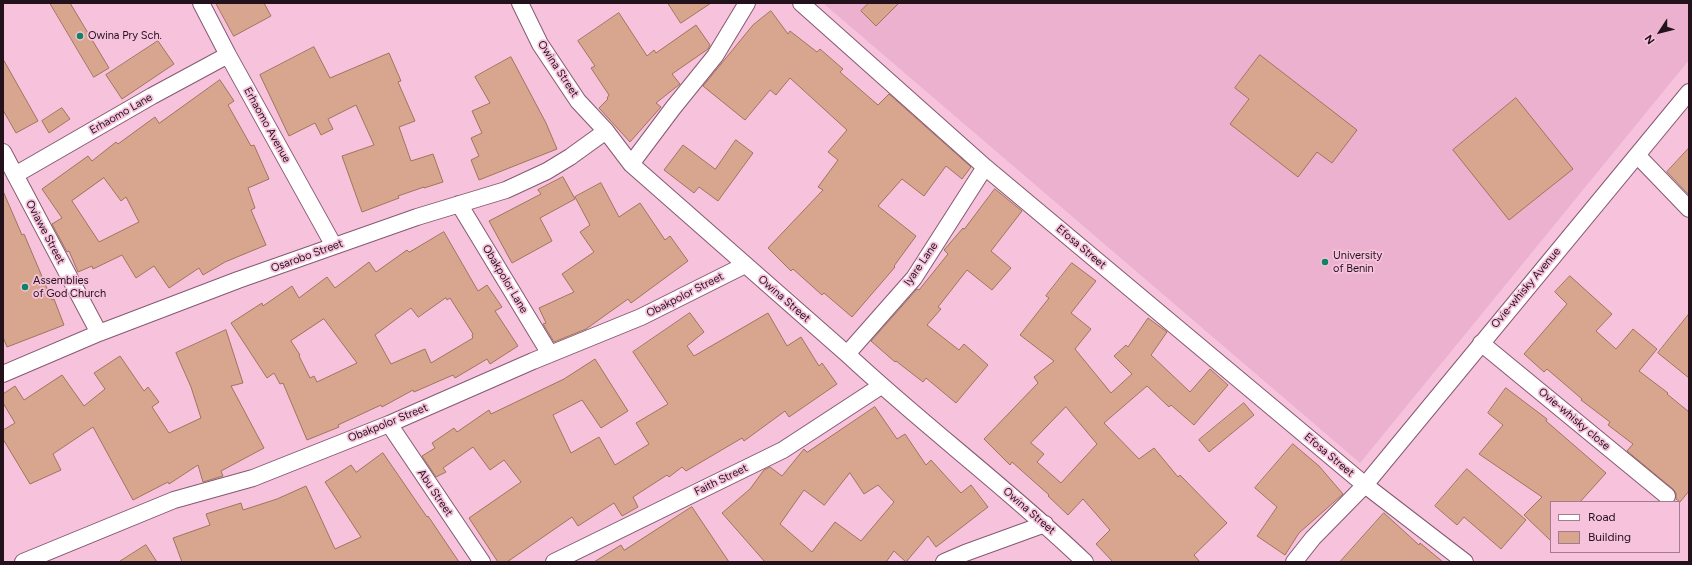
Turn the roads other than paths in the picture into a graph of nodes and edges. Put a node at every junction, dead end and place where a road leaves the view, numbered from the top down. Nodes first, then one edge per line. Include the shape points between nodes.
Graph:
1 (201, 3) edge
2 (520, 3) edge
3 (747, 3) edge
4 (801, 3) edge
5 (228, 56) junction
6 (1689, 92) edge
7 (606, 131) junction
8 (3, 152) edge
9 (1636, 155) junction
10 (631, 164) junction
11 (985, 166) junction
12 (16, 175) junction
13 (459, 204) junction
14 (1689, 209) edge
15 (334, 246) junction
16 (745, 265) junction
17 (98, 334) junction
18 (1481, 343) junction
19 (550, 354) junction
20 (847, 354) junction
21 (3, 374) edge
22 (881, 386) junction
23 (389, 424) junction
24 (1365, 485) junction
25 (1667, 496) dead end
26 (1045, 524) junction
27 (22, 562) edge
28 (482, 562) edge
29 (554, 562) edge
30 (944, 562) edge
31 (1085, 562) edge
32 (1294, 562) edge
33 (1465, 562) edge

1 - 5 street, Erhaomo Avenue
2 - 7 street, Owina Street via 544,50 578,101
3 - 10 street via 715,56
4 - 11 street, Efosa Street
5 - 12 street, Erhaomo Lane via 152,96
5 - 15 street, Erhaomo Avenue
6 - 9 street, Ovie-whisky Avenue
7 - 10 street, Owina Street
7 - 13 street, Osarobo Street via 547,171 506,190
8 - 12 street, Oviawe Street
9 - 14 street
9 - 18 street, Ovie-whisky Avenue
10 - 16 street, Owina Street
11 - 20 street, Iyare Lane via 914,278
11 - 24 street, Efosa Street
12 - 17 street, Oviawe Street
13 - 15 street, Osarobo Street
13 - 19 street, Obakpolor Lane
15 - 17 street, Osarobo Street
16 - 19 street, Obakpolor Street via 641,317
16 - 20 street, Owina Street
17 - 21 street, Osarobo Street
18 - 24 street, Ovie-whisky Avenue
18 - 25 street, Ovie-whisky close
19 - 23 street, Obakpolor Street
20 - 22 street, Owina Street
22 - 26 street, Owina Street
22 - 29 street, Faith Street via 783,450
23 - 27 street, Obakpolor Street via 253,478 174,500
23 - 28 street, Abu Street
24 - 32 street, Ovie-whisky Avenue via 1313,538
24 - 33 street, Efosa Street
26 - 30 street
26 - 31 street, Owina Street

